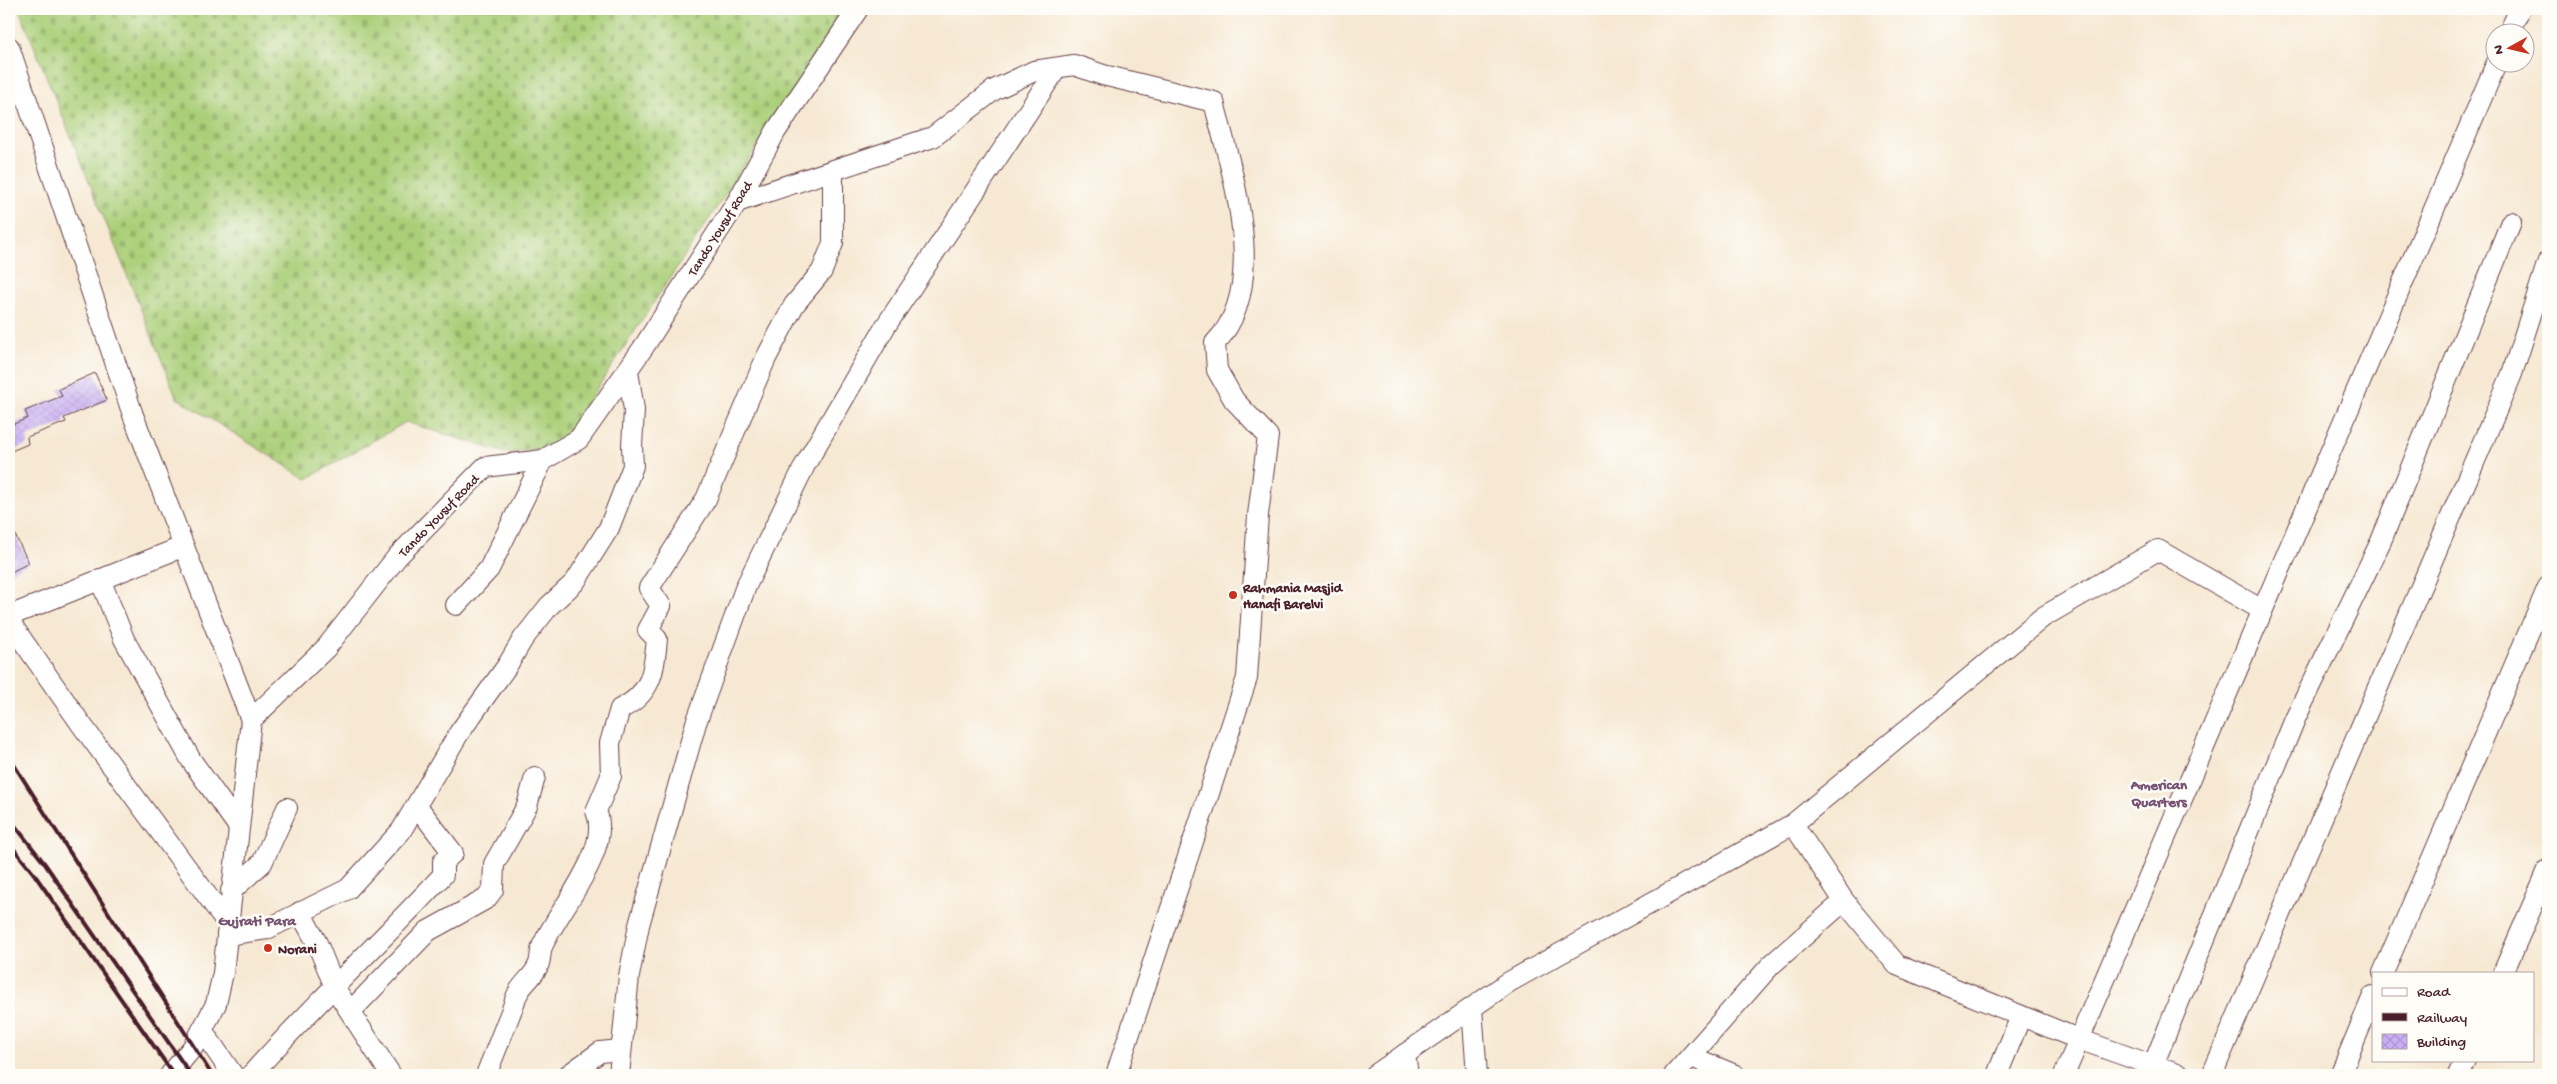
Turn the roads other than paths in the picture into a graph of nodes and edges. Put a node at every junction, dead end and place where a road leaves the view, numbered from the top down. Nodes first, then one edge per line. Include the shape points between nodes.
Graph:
1 (858, 9) edge
2 (2520, 9) edge
3 (2514, 22) edge
4 (9, 48) edge
5 (1057, 68) junction
6 (2493, 72) edge
7 (833, 170) junction
8 (737, 202) junction
9 (2511, 222) dead end
10 (2548, 261) edge
11 (628, 371) junction
12 (543, 460) junction
13 (182, 547) junction
14 (100, 579) junction
15 (2548, 587) edge
16 (456, 605) dead end
17 (2262, 610) junction
18 (9, 616) edge
19 (9, 621) edge
20 (251, 720) junction
21 (535, 777) dead end
22 (416, 806) junction
23 (287, 808) dead end
24 (1793, 824) junction
25 (238, 826) junction
26 (2548, 870) edge
27 (232, 891) junction
28 (1844, 901) junction
29 (300, 912) junction
30 (228, 929) junction
31 (2383, 972) edge
32 (2503, 972) edge
33 (334, 985) junction
34 (2372, 998) edge
35 (1472, 1008) junction
36 (351, 1011) junction
37 (2021, 1016) junction
38 (202, 1030) junction
39 (2078, 1039) junction
40 (621, 1050) junction
41 (1405, 1054) junction
42 (1692, 1057) junction
43 (2464, 1062) edge
44 (2151, 1071) edge
45 (170, 1075) edge
46 (233, 1075) edge
47 (251, 1075) edge
48 (391, 1075) edge
49 (486, 1075) edge
50 (568, 1075) edge
51 (620, 1075) edge
52 (1116, 1075) edge
53 (1375, 1075) edge
54 (1408, 1075) edge
55 (1477, 1075) edge
56 (1674, 1075) edge
57 (1735, 1075) edge
58 (1997, 1075) edge
59 (2064, 1075) edge
60 (2180, 1075) edge
61 (2212, 1075) edge
62 (2340, 1075) edge
63 (2458, 1075) edge

1 - 8 street, Tando Yousuf Road via 776,132
2 - 3 street
4 - 13 street via 133,415
5 - 7 street via 1034,71 994,90 933,137
5 - 40 street via 885,327 805,464 746,586 696,723 639,925 629,976
5 - 52 street via 1074,65 1214,102 1238,197 1244,258 1238,307 1228,330 1215,343 1217,370 1234,400 1268,436 1258,515 1248,678
6 - 17 street
7 - 8 street
7 - 49 street via 833,243 822,271 794,305 766,358 706,499 649,588 661,606 648,630 657,639 654,669 636,701 620,708 610,743 611,776 596,810 601,821 590,865 542,947 538,966 517,992
8 - 11 street, Tando Yousuf Road
9 - 44 street via 2381,541 2295,719
10 - 61 street via 2512,374
11 - 12 street, Tando Yousuf Road via 578,439
11 - 22 street via 634,410 633,466 609,528 575,582 549,606 523,639 459,733
12 - 16 street via 489,569
12 - 20 street, Tando Yousuf Road via 485,467 397,557 326,648
13 - 14 street
13 - 20 street
14 - 18 street
14 - 25 street via 124,639 191,760
15 - 31 street
17 - 24 street via 2158,550 2043,617
17 - 39 street
19 - 30 street
20 - 25 street
21 - 36 street via 527,806 494,864 493,890 486,899 428,932
22 - 29 street via 401,831 348,889
22 - 33 street via 453,853 443,862 443,875
23 - 27 street via 262,863
24 - 28 street
24 - 35 street via 1509,982
25 - 27 street
26 - 32 street
27 - 30 street
28 - 37 street via 1897,965
28 - 42 street via 1771,965
29 - 30 street via 267,929
29 - 33 street via 318,943
30 - 38 street via 224,972 216,1004
33 - 36 street
33 - 47 street
34 - 62 street
35 - 41 street
35 - 55 street
36 - 48 street
37 - 39 street
37 - 58 street
38 - 45 street via 193,1047
38 - 46 street
39 - 44 street
39 - 59 street
40 - 50 street via 600,1052
40 - 51 street
41 - 53 street
41 - 54 street
42 - 56 street
42 - 57 street
43 - 63 street
44 - 60 street

